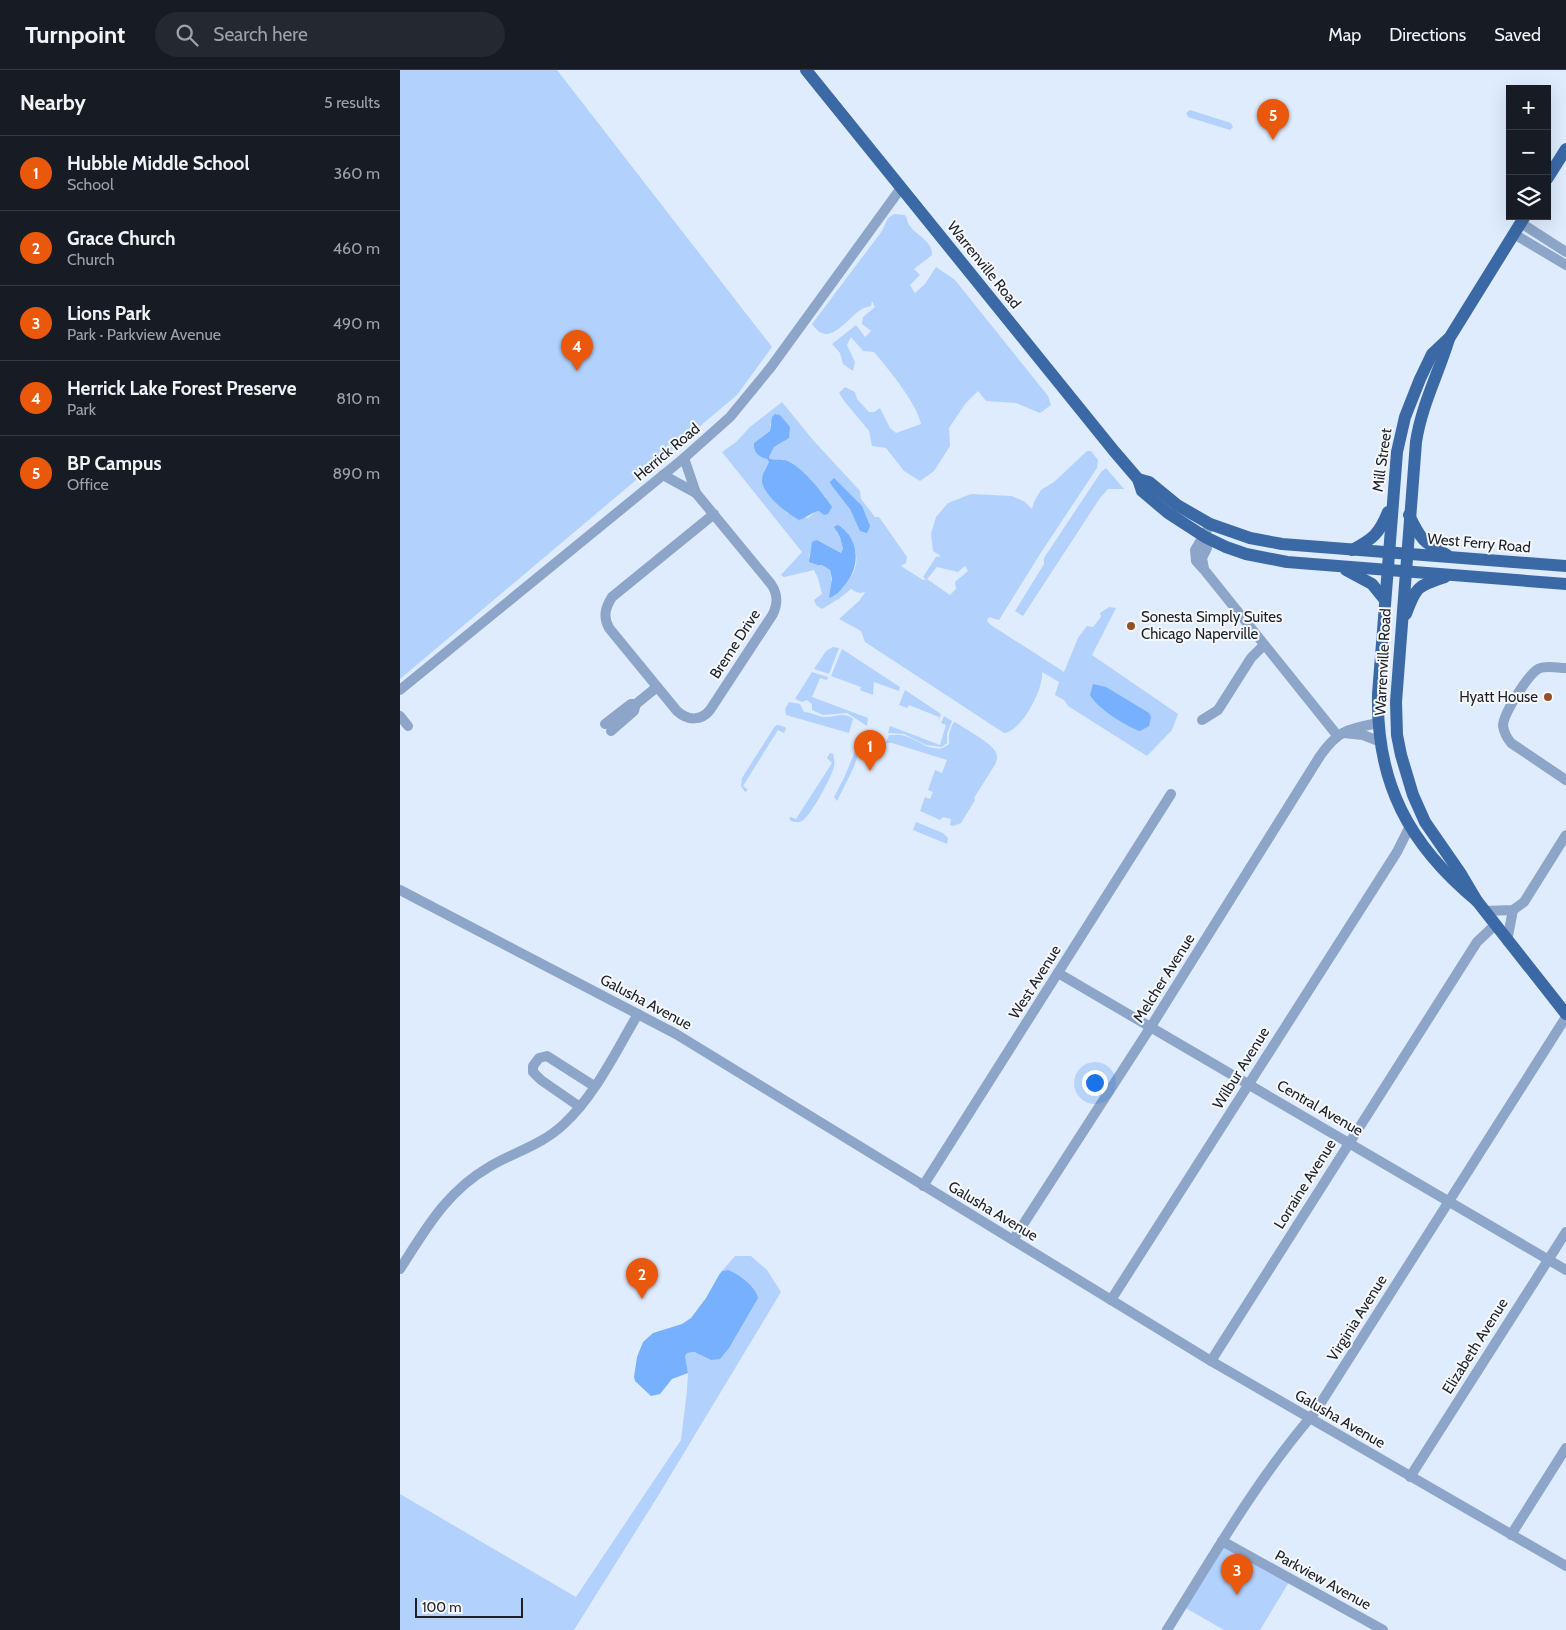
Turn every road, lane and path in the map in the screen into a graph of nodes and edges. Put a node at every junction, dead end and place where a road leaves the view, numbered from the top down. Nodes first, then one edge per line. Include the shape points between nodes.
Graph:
1 (806, 70) edge
2 (1566, 149) edge
3 (1550, 175) edge
4 (901, 188) junction
5 (1520, 224) edge
6 (1566, 252) edge
7 (1566, 265) edge
8 (1450, 337) junction
9 (684, 458) junction
10 (663, 475) junction
11 (1138, 479) junction
12 (696, 492) junction
13 (1392, 503) junction
14 (714, 514) junction
15 (1409, 516) junction
16 (1210, 524) junction
17 (1205, 537) junction
18 (1352, 550) junction
19 (1389, 553) junction
20 (1406, 554) junction
21 (1452, 558) junction
22 (1340, 566) junction
23 (1566, 566) edge
24 (1388, 570) junction
25 (1405, 571) junction
26 (1452, 575) junction
27 (1566, 584) edge
28 (1385, 600) junction
29 (1401, 625) junction
30 (1264, 645) junction
31 (1566, 668) edge
32 (657, 687) junction
33 (400, 690) edge
34 (400, 716) edge
35 (1202, 720) dead end
36 (1378, 723) junction
37 (408, 726) dead end
38 (608, 727) dead end
39 (1339, 734) junction
40 (1381, 742) junction
41 (1566, 780) edge
42 (1171, 794) dead end
43 (1417, 806) junction
44 (1410, 826) junction
45 (1566, 835) edge
46 (1421, 843) junction
47 (1397, 852) junction
48 (400, 890) edge
49 (1480, 906) junction
50 (1513, 910) junction
51 (1495, 925) junction
52 (1507, 941) junction
53 (1058, 973) junction
54 (638, 1014) junction
55 (1566, 1015) edge
56 (1150, 1028) junction
57 (1248, 1084) junction
58 (594, 1086) junction
59 (580, 1107) junction
60 (1348, 1143) junction
61 (923, 1186) junction
62 (1448, 1201) junction
63 (1566, 1232) edge
64 (1013, 1240) junction
65 (1548, 1260) junction
66 (400, 1269) edge
67 (1566, 1270) edge
68 (1111, 1300) junction
69 (1211, 1361) junction
70 (1309, 1419) junction
71 (1566, 1448) edge
72 (1410, 1477) junction
73 (1511, 1535) junction
74 (1222, 1542) junction
75 (1566, 1566) edge
76 (1167, 1630) edge
77 (1383, 1630) edge

1 - 4 main road, Warrenville Road
2 - 3 main road
4 - 9 street, Herrick Road via 753,391 725,422
4 - 11 main road, Warrenville Road
5 - 6 street
5 - 7 street
5 - 8 main road, Mill Street
8 - 13 main road, Mill Street via 1432,354 1405,417 1397,452
8 - 15 main road, Mill Street via 1418,426
9 - 10 street, Herrick Road
9 - 12 street, Breme Drive
10 - 12 street, Breme Drive
10 - 33 street, Herrick Road
11 - 16 main road, Warrenville Road via 1149,482 1177,505
11 - 17 main road, Warrenville Road via 1142,491 1154,503
12 - 14 street, Breme Drive
13 - 18 main road via 1379,531
13 - 19 main road, Mill Street
14 - 32 street, Breme Drive via 612,597 606,608 609,628
14 - 32 street, Breme Drive via 774,588 775,609 710,710 702,717 693,719 681,715
15 - 20 main road, Mill Street
15 - 21 main road via 1426,544
16 - 17 street
16 - 18 main road, Warrenville Road via 1266,542
17 - 22 main road, Warrenville Road via 1240,552 1276,560
17 - 30 street via 1198,543 1195,557 1198,566
18 - 19 main road, Warrenville Road
19 - 20 main road, West Ferry Road
19 - 24 main road, Mill Street
20 - 21 main road, West Ferry Road
20 - 25 main road, Mill Street
21 - 23 main road, West Ferry Road
22 - 24 main road, Warrenville Road
22 - 28 main road via 1366,579
24 - 25 main road, Warrenville Road
24 - 28 main road, Warrenville Road
25 - 26 main road
25 - 29 main road, Warrenville Road
26 - 27 main road
26 - 29 main road via 1427,583 1415,592
28 - 36 main road, Warrenville Road
29 - 43 main road, Warrenville Road via 1396,717 1400,755
30 - 35 street via 1251,658 1218,710
30 - 39 street
31 - 41 street via 1541,668 1532,674 1508,711 1503,728 1512,744
32 - 38 street via 636,704 631,704
34 - 37 street
36 - 39 street via 1354,727
36 - 40 main road, Warrenville Road
36 - 43 main road via 1386,734 1404,795
39 - 40 street via 1363,735
39 - 56 street, Melcher Avenue via 1320,756
40 - 44 main road, Warrenville Road via 1392,789
42 - 53 street, West Avenue
43 - 49 main road, Warrenville Road
44 - 46 main road, Warrenville Road
44 - 47 street, Wilbur Avenue
45 - 50 street via 1527,898
46 - 47 street via 1411,843
46 - 49 main road, Warrenville Road via 1443,871
47 - 57 street, Wilbur Avenue
48 - 54 street, Galusha Avenue
49 - 50 street
49 - 51 main road, Warrenville Road
50 - 52 street
51 - 52 main road, Warrenville Road
51 - 60 street, Lorraine Avenue via 1477,942
52 - 55 main road, Warrenville Road
53 - 56 street, Central Avenue
53 - 61 street, West Avenue
54 - 58 street
54 - 61 street, Galusha Avenue via 676,1034
55 - 62 street, Virginia Avenue
56 - 57 street, Central Avenue
56 - 64 street, Melcher Avenue
57 - 60 street, Central Avenue
57 - 68 street, Wilbur Avenue
58 - 59 street
58 - 59 street via 547,1056 537,1060 532,1072
59 - 66 street via 542,1141 491,1166 462,1186 437,1212
60 - 62 street, Central Avenue
60 - 69 street, Lorraine Avenue
61 - 64 street, Galusha Avenue
62 - 65 street, Central Avenue
62 - 70 street, Virginia Avenue
63 - 65 street, Elizabeth Avenue
64 - 68 street, Galusha Avenue
65 - 67 street, Central Avenue
65 - 72 street, Elizabeth Avenue
68 - 69 street, Galusha Avenue
69 - 70 street, Galusha Avenue
70 - 72 street, Galusha Avenue
70 - 74 street, Virginia Avenue via 1263,1477
71 - 73 street
72 - 73 street, Galusha Avenue
73 - 75 street, Galusha Avenue
74 - 76 street, Virginia Avenue
74 - 77 street, Parkview Avenue

